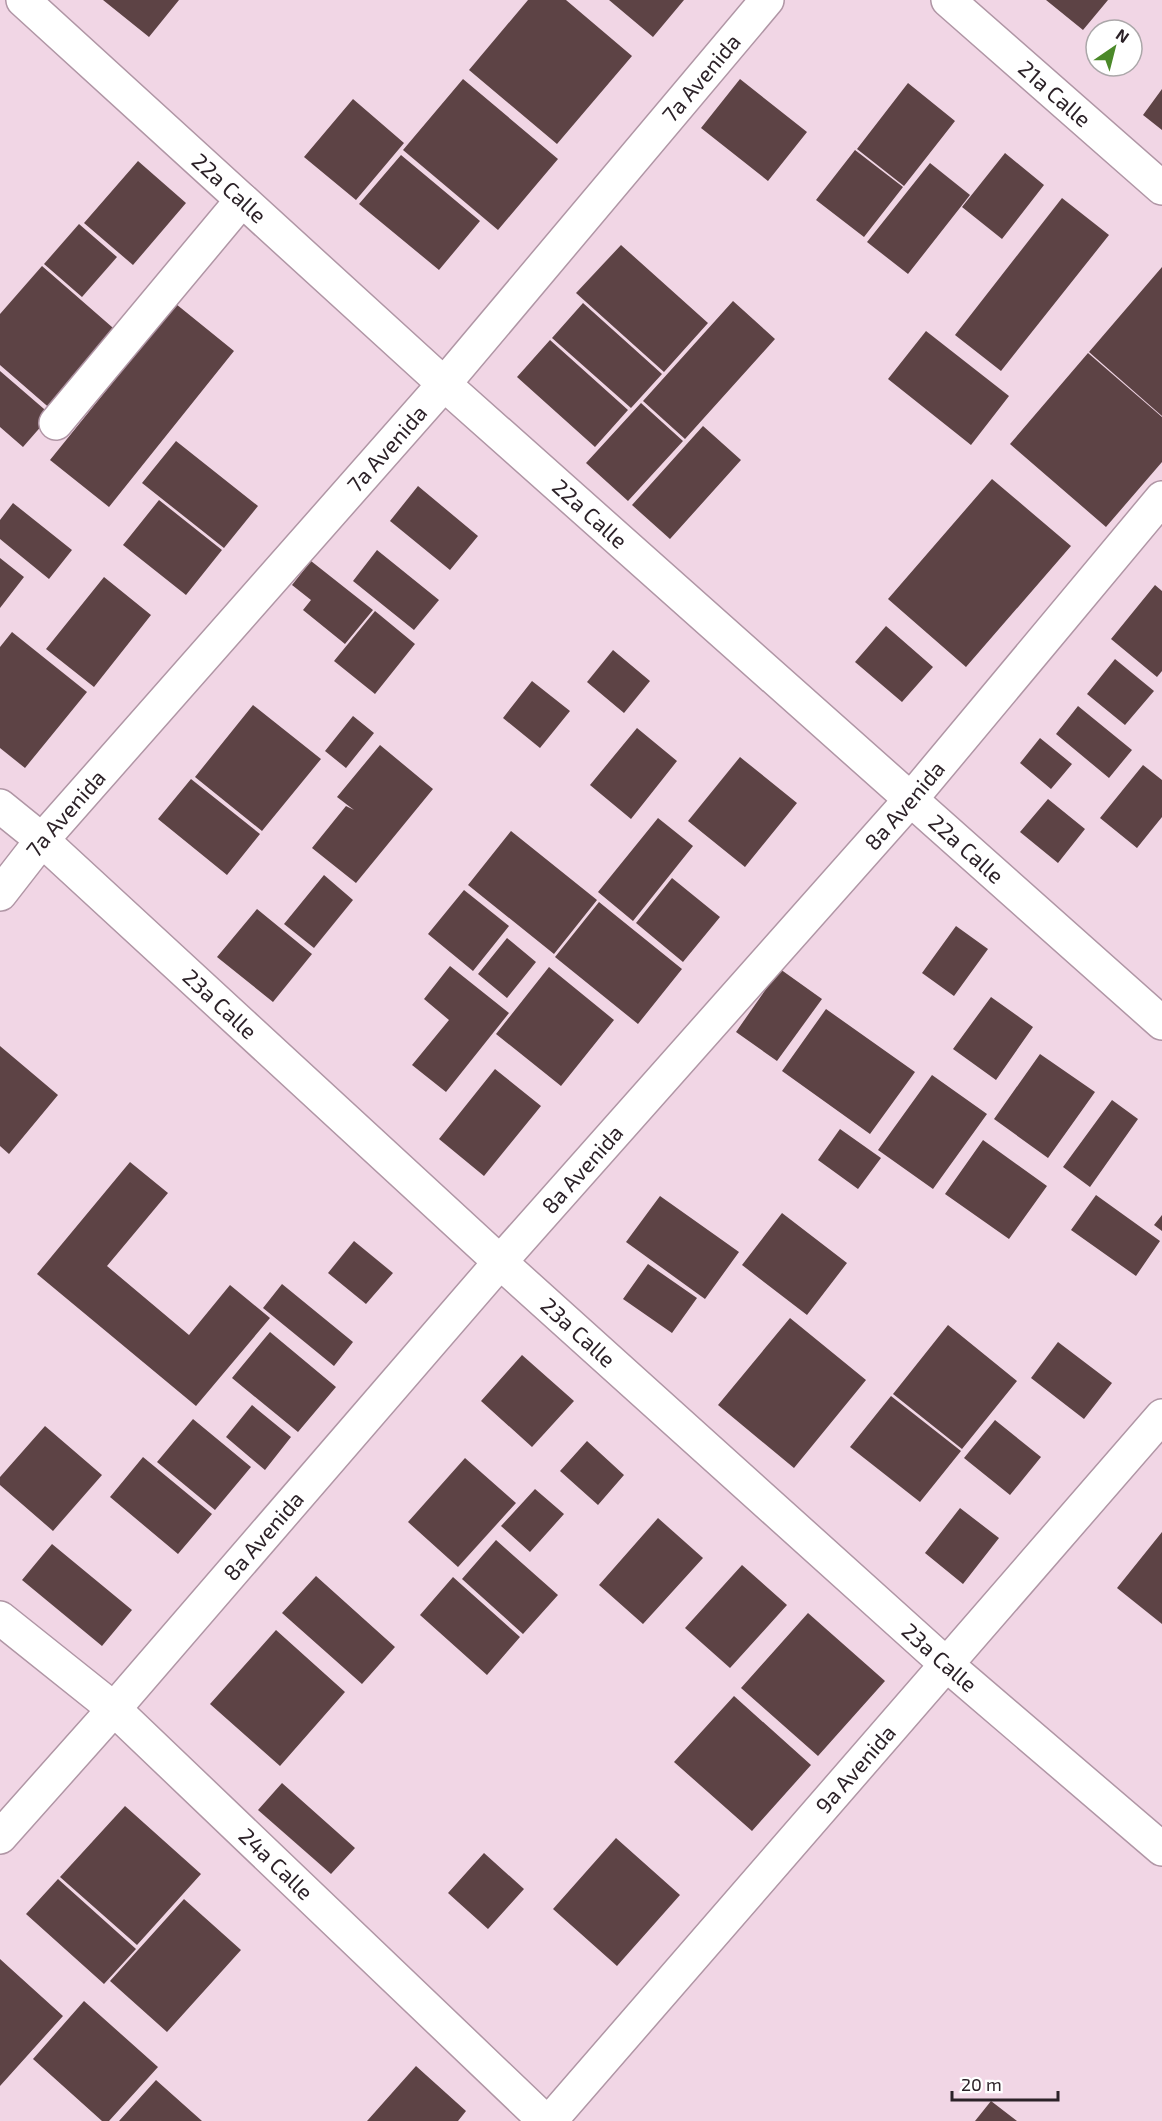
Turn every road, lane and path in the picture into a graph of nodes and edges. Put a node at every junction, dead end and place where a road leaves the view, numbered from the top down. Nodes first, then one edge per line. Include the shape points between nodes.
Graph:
1 (23, 0) edge
2 (767, 0) edge
3 (948, 0) edge
4 (1162, 188) edge
5 (242, 200) junction
6 (444, 384) junction
7 (57, 423) dead end
8 (1162, 498) edge
9 (911, 799) junction
10 (0, 806) edge
11 (42, 840) junction
12 (0, 894) edge
13 (1162, 1023) edge
14 (500, 1262) junction
15 (1162, 1416) edge
16 (0, 1618) edge
17 (946, 1664) junction
18 (114, 1709) junction
19 (0, 1837) edge
20 (1162, 1849) edge
21 (545, 2121) edge
22 (550, 2121) edge

1 - 5 street, 22a Calle
2 - 6 street, 7a Avenida
3 - 4 street, 21a Calle
5 - 6 street, 22a Calle
5 - 7 street
6 - 9 street, 22a Calle
6 - 11 street, 7a Avenida
8 - 9 street, 8a Avenida
9 - 13 street, 22a Calle
9 - 14 street, 8a Avenida
10 - 11 street, 23a Calle
11 - 12 street, 7a Avenida
11 - 14 street, 23a Calle
14 - 17 street, 23a Calle
14 - 18 street, 8a Avenida
15 - 17 street, 9a Avenida
16 - 18 street, 24a Calle
17 - 20 street, 23a Calle
17 - 22 street, 9a Avenida
18 - 19 street, 8a Avenida
18 - 21 street, 24a Calle

